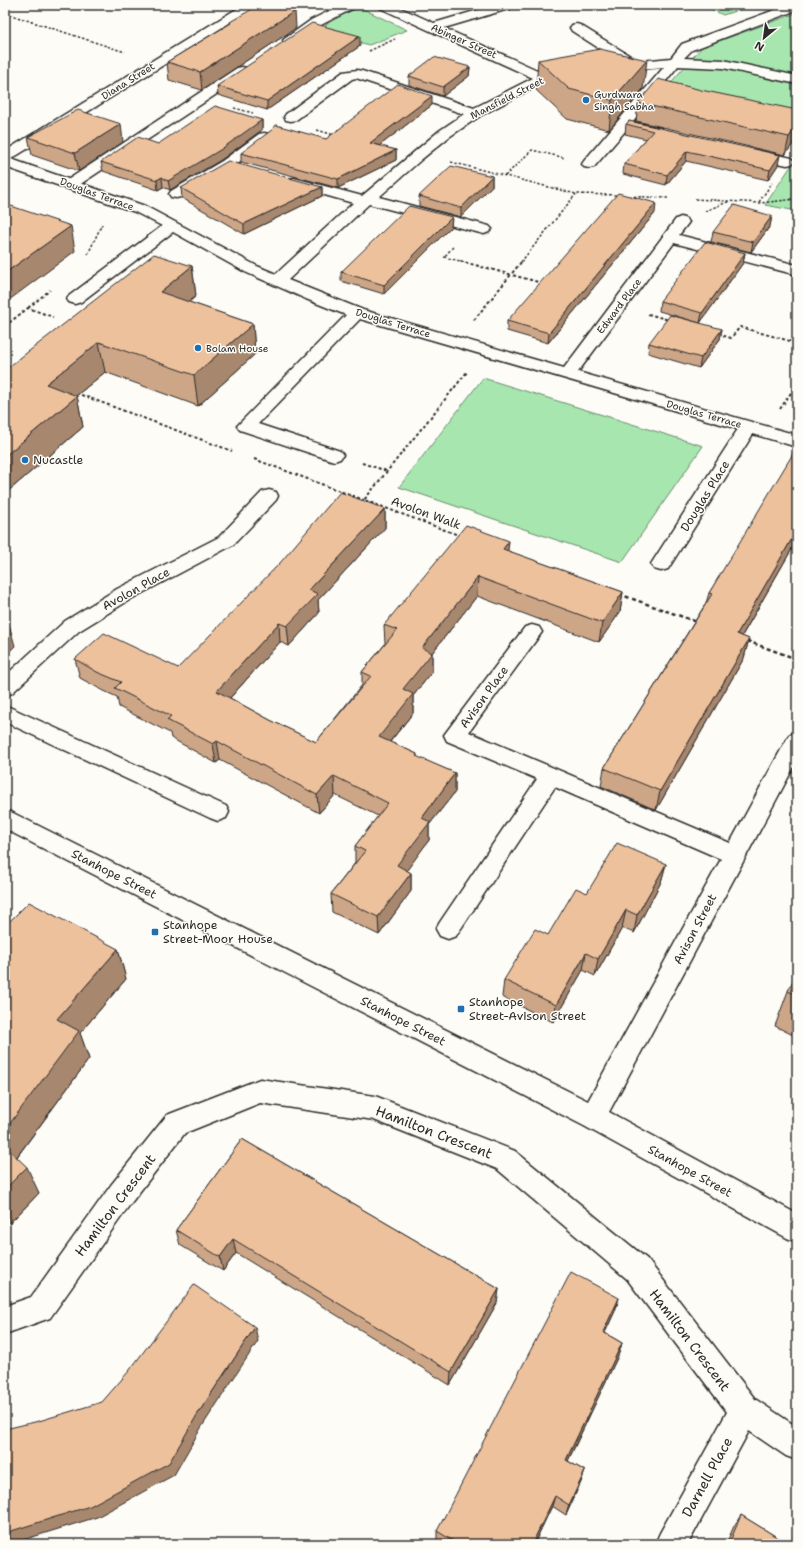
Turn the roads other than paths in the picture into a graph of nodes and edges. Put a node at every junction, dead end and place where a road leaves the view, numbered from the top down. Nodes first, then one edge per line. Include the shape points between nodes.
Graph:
1 (252, 5) edge
2 (350, 5) edge
3 (384, 5) edge
4 (508, 5) edge
5 (797, 6) edge
6 (431, 26) junction
7 (576, 28) dead end
8 (277, 48) edge
9 (675, 62) junction
10 (252, 65) edge
11 (635, 65) junction
12 (605, 69) edge
13 (582, 72) edge
14 (544, 78) junction
15 (797, 80) edge
16 (475, 112) junction
17 (291, 117) dead end
18 (624, 124) junction
19 (268, 134) edge
20 (668, 134) edge
21 (735, 149) edge
22 (5, 156) edge
23 (787, 161) dead end
24 (5, 162) edge
25 (227, 164) junction
26 (589, 164) road end
27 (242, 168) edge
28 (280, 178) edge
29 (72, 184) junction
30 (176, 194) dead end
31 (365, 200) junction
32 (681, 222) dead end
33 (172, 225) junction
34 (484, 230) dead end
35 (670, 237) junction
36 (797, 270) edge
37 (278, 281) junction
38 (75, 299) road end
39 (357, 313) junction
40 (568, 374) junction
41 (748, 427) junction
42 (797, 441) edge
43 (334, 455) dead end
44 (269, 496) dead end
45 (661, 564) dead end
46 (532, 632) dead end
47 (5, 688) edge
48 (5, 713) edge
49 (797, 741) edge
50 (551, 776) junction
51 (218, 812) dead end
52 (5, 819) edge
53 (736, 855) junction
54 (448, 929) dead end
55 (593, 1117) junction
56 (797, 1229) edge
57 (5, 1320) edge
58 (744, 1410) junction
59 (797, 1445) edge
60 (671, 1544) edge

1 - 22 street, Diana Street
2 - 8 street via 315,23
3 - 6 street, Abinger Street
4 - 6 street
5 - 9 street via 687,47
6 - 14 street, Abinger Street
7 - 11 street
9 - 11 street
9 - 15 street via 722,64
9 - 18 street
10 - 29 street
11 - 12 street
13 - 14 street, Mansfield Street
14 - 16 street, Mansfield Street
16 - 17 street via 357,74 348,75
16 - 31 street, Mansfield Street via 444,134
18 - 20 street
18 - 26 street
19 - 25 street
21 - 23 street
24 - 29 street, Douglas Terrace
25 - 27 street
25 - 30 street
28 - 31 street
29 - 33 street, Douglas Terrace via 140,209
31 - 34 street
31 - 37 street, Mansfield Street
32 - 35 street, Edward Place
33 - 37 street, Douglas Terrace via 251,269
33 - 38 street
35 - 36 street
35 - 40 street, Edward Place
37 - 39 street, Douglas Terrace
39 - 40 street, Douglas Terrace
39 - 43 street via 246,426
40 - 41 street, Douglas Terrace
41 - 42 street, Douglas Terrace
41 - 45 street, Douglas Place
44 - 47 street, Avolon Place via 226,541 124,594 72,626
46 - 50 street, Avison Place via 455,735
48 - 51 street
49 - 53 street, Avison Street
50 - 53 street, Avison Place
50 - 54 street
52 - 55 street, Stanhope Street
53 - 55 street, Avison Street
55 - 56 street, Stanhope Street
57 - 58 street, Hamilton Crescent via 40,1308 121,1194 176,1124 260,1090 375,1108 506,1160 636,1269
58 - 59 street, Hamilton Crescent
58 - 60 street, Darnell Place

